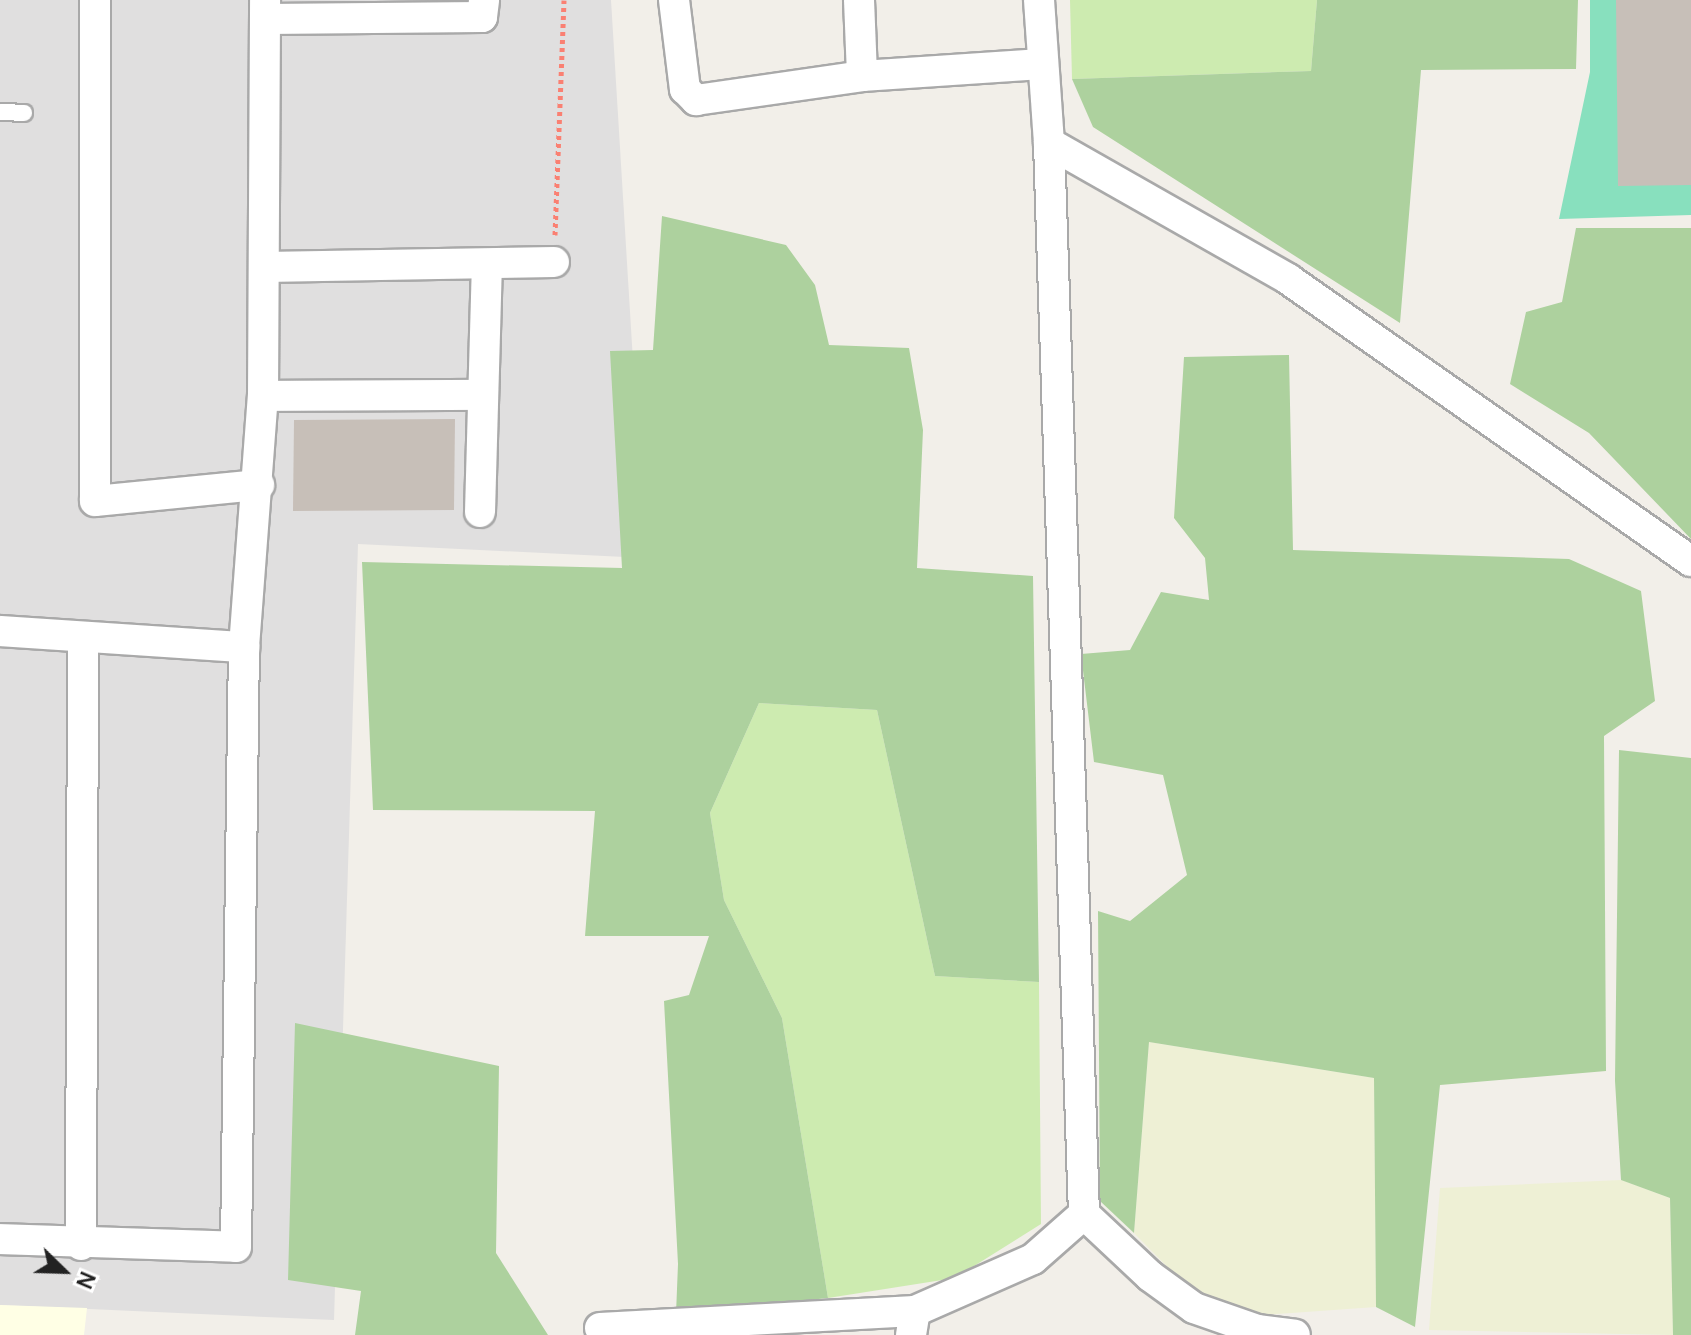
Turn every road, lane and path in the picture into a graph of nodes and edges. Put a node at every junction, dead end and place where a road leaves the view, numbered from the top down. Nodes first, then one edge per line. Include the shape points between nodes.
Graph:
1 (95, 0) edge
2 (484, 0) edge
3 (564, 0) edge
4 (674, 0) edge
5 (859, 0) edge
6 (1039, 0) edge
7 (265, 9) edge
8 (1042, 64) junction
9 (862, 76) junction
10 (0, 112) edge
11 (24, 113) dead end
12 (1049, 143) junction
13 (554, 262) joint
14 (487, 264) junction
15 (265, 267) junction
16 (483, 395) junction
17 (263, 396) junction
18 (259, 485) junction
19 (480, 512) dead end
20 (1691, 561) edge
21 (0, 631) edge
22 (83, 638) junction
23 (244, 647) junction
24 (1084, 1214) junction
25 (0, 1239) edge
26 (81, 1245) junction
27 (913, 1323) edge
28 (600, 1328) dead end
29 (1295, 1335) edge

1 - 18 street via 95,501
2 - 7 street via 482,17
3 - 13 path
4 - 9 street via 685,89 696,100
5 - 9 street
6 - 8 street
7 - 15 street
8 - 9 street
8 - 12 street
10 - 11 lane
12 - 20 street via 1288,279
12 - 24 street
13 - 14 street
14 - 15 street
14 - 16 street
15 - 17 street
16 - 17 street
16 - 19 street
17 - 18 street
18 - 23 street
21 - 22 street
22 - 23 street
22 - 26 street
23 - 26 street via 236,1247
24 - 27 street via 1033,1259
24 - 29 street via 1150,1276 1194,1308 1257,1330
25 - 26 street
27 - 28 street

